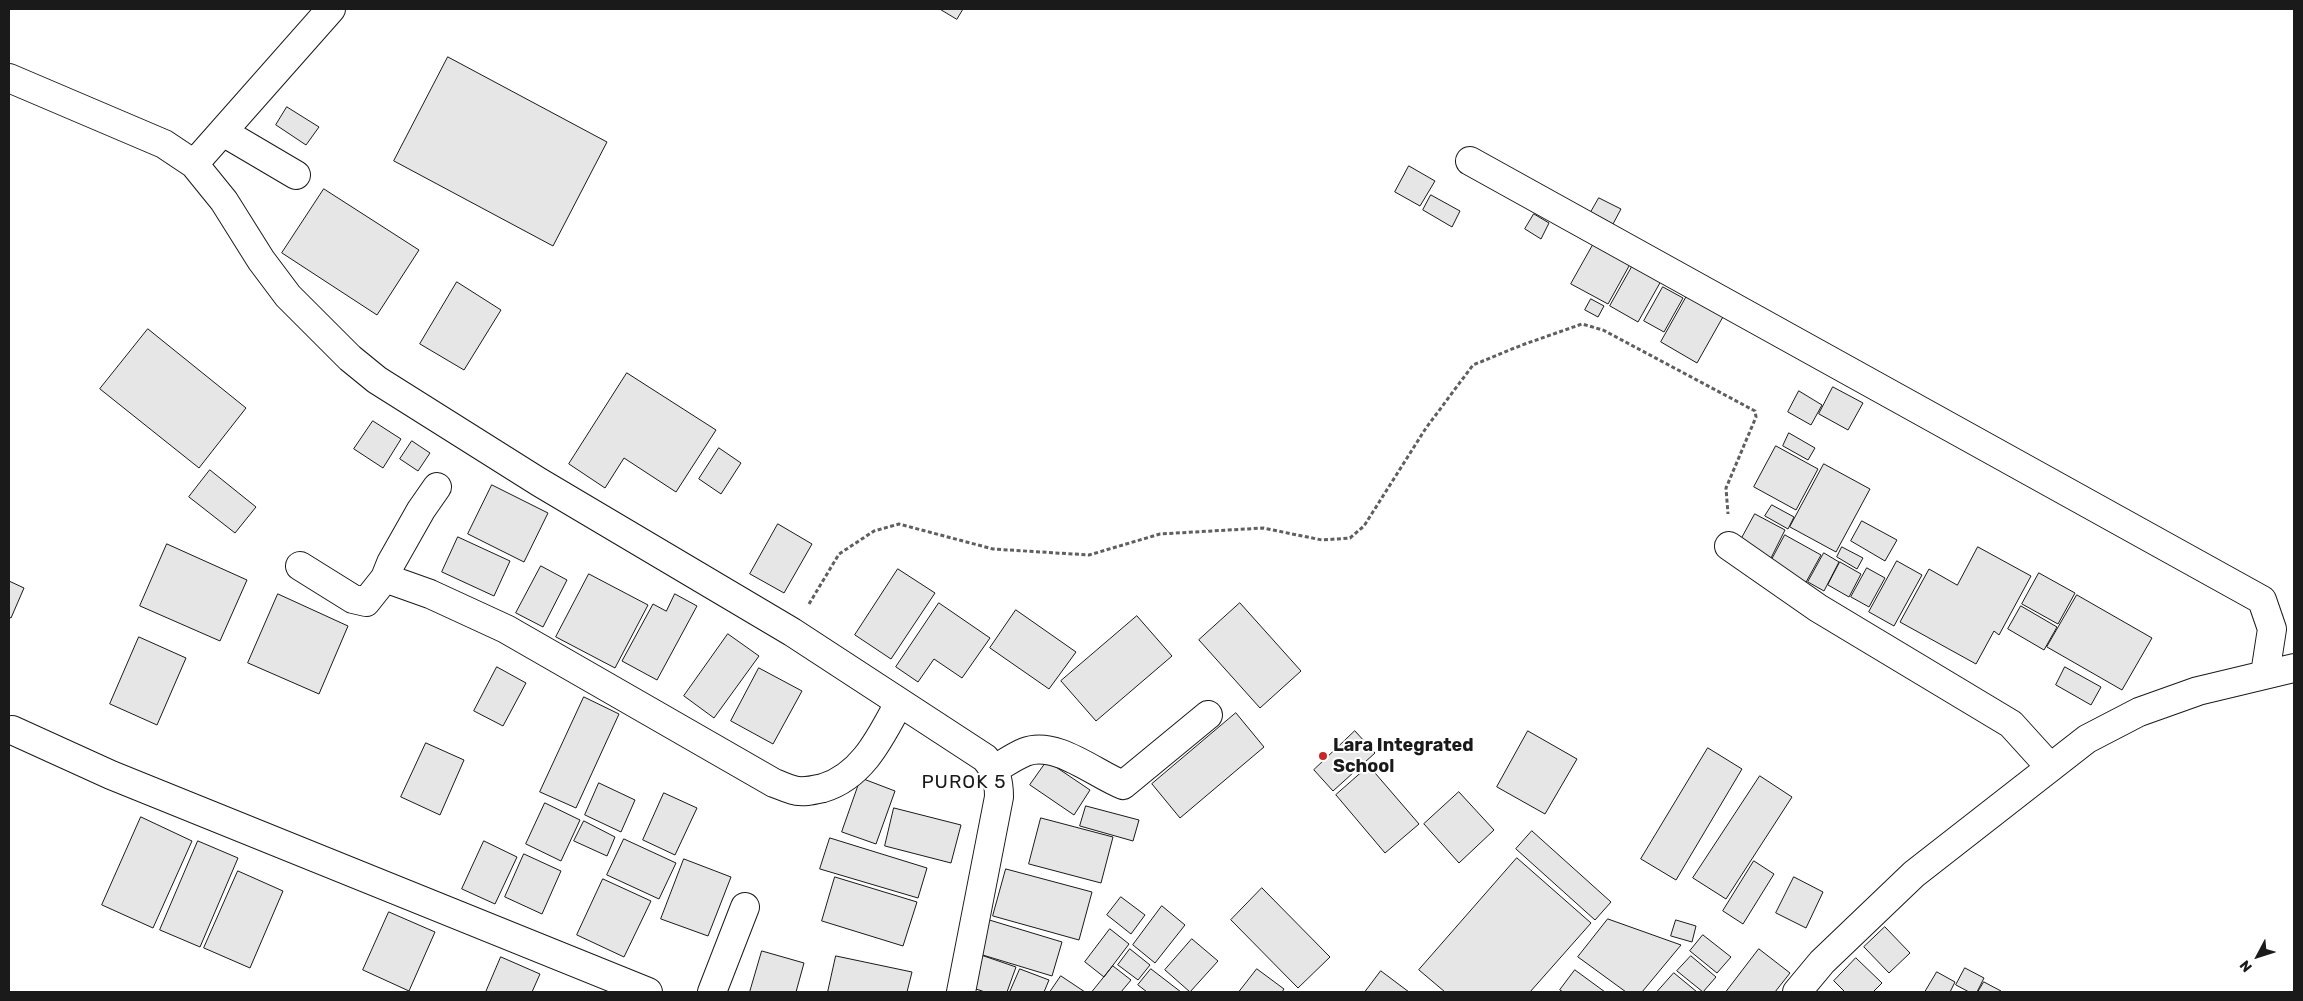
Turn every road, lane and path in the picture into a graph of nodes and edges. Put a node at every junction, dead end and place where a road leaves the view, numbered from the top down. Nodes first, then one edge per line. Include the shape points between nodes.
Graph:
1 (331, 9) edge
2 (9, 78) edge
3 (223, 132) junction
4 (1470, 161) dead end
5 (194, 164) junction
6 (296, 176) dead end
7 (437, 487) dead end
8 (1729, 546) joint
9 (300, 566) dead end
10 (385, 578) junction
11 (792, 632) junction
12 (2294, 668) edge
13 (2265, 674) junction
14 (900, 703) junction
15 (1208, 715) dead end
16 (12, 730) dead end
17 (2050, 767) junction
18 (995, 769) junction
19 (745, 907) dead end
20 (648, 992) edge
21 (712, 992) edge
22 (961, 992) edge
23 (1797, 992) edge

1 - 3 street
2 - 5 street via 164,144
3 - 5 street
3 - 6 street
4 - 13 street via 2262,600 2272,629
5 - 11 street via 224,201 260,260 288,296 350,358 377,380 531,477
7 - 10 street
8 - 11 path via 1726,488 1756,417 1755,411 1603,330 1582,324 1474,365 1426,428 1364,526 1350,538 1322,540 1263,528 1160,534 1089,555 993,549 899,524 874,532 839,554
8 - 17 street via 1818,608 2011,724
9 - 10 street via 353,599 366,602
10 - 14 street via 430,594 506,629 774,783 794,790 813,791 848,776 874,748
11 - 14 street
12 - 13 street
13 - 17 street via 2198,691 2139,712 2087,739
14 - 18 street via 985,758
15 - 18 street via 1122,784 1051,749 1027,751
16 - 20 street via 111,775
17 - 23 street via 1914,874 1822,962
18 - 22 street via 999,797
19 - 21 street

